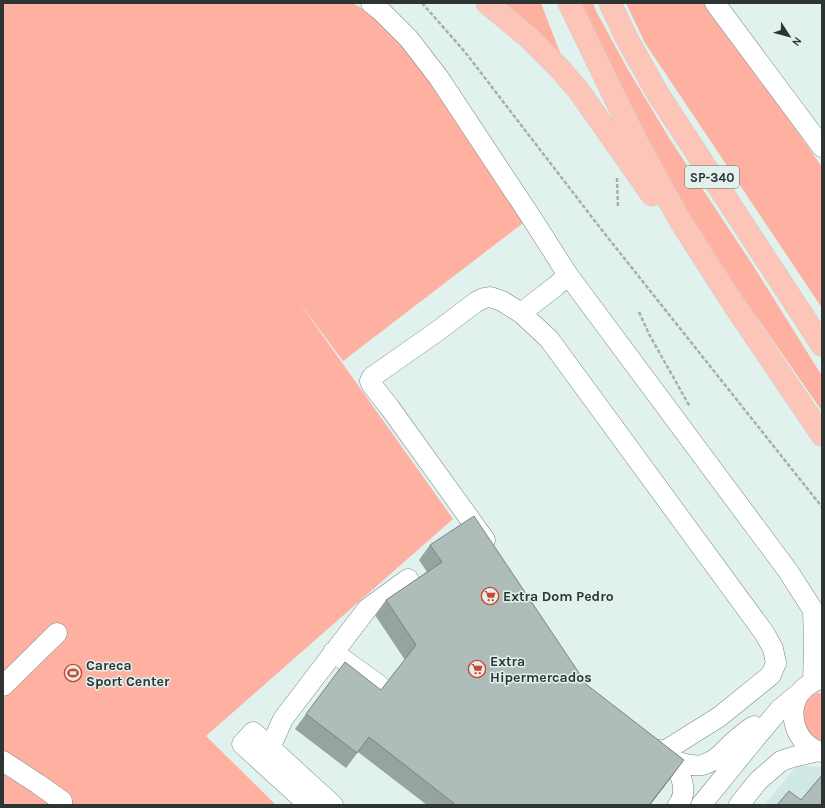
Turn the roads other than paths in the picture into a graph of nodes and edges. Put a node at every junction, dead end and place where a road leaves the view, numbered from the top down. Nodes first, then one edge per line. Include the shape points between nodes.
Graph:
1 (371, 3) edge
2 (488, 3) edge
3 (569, 3) edge
4 (610, 3) edge
5 (715, 3) edge
6 (822, 148) edge
7 (568, 275) junction
8 (736, 308) junction
9 (521, 313) junction
10 (822, 345) edge
11 (822, 435) edge
12 (496, 557) edge
13 (408, 579) dead end
14 (817, 615) edge
15 (57, 633) dead end
16 (334, 652) junction
17 (813, 683) edge
18 (379, 685) dead end
19 (3, 686) edge
20 (780, 709) junction
21 (646, 740) edge
22 (270, 748) junction
23 (820, 751) edge
24 (667, 756) junction
25 (3, 761) edge
26 (62, 805) edge
27 (309, 805) edge
28 (333, 805) edge
29 (678, 805) edge
30 (702, 805) edge
31 (739, 805) edge

1 - 7 street via 409,39 439,78
2 - 8 highway via 528,37 579,91 705,270
3 - 8 highway, SP-340 via 614,96 677,215
4 - 10 highway, SP-340 via 658,94
5 - 6 street
7 - 9 street
7 - 14 street via 788,571
8 - 11 highway, SP-340
9 - 12 street via 502,301 484,298 372,377 370,381
9 - 24 street via 550,339 774,649 776,663 771,675
13 - 16 street via 367,608
14 - 17 street
15 - 19 street
16 - 18 street
16 - 22 street via 283,720
17 - 20 street
17 - 23 street via 796,700 794,724 803,740
20 - 24 street via 746,731 720,756 701,766
20 - 30 street
21 - 24 street
22 - 27 street via 253,732 242,744
22 - 28 street
23 - 31 street via 781,761 758,781
24 - 29 street via 683,782 681,802
25 - 26 street via 62,801

